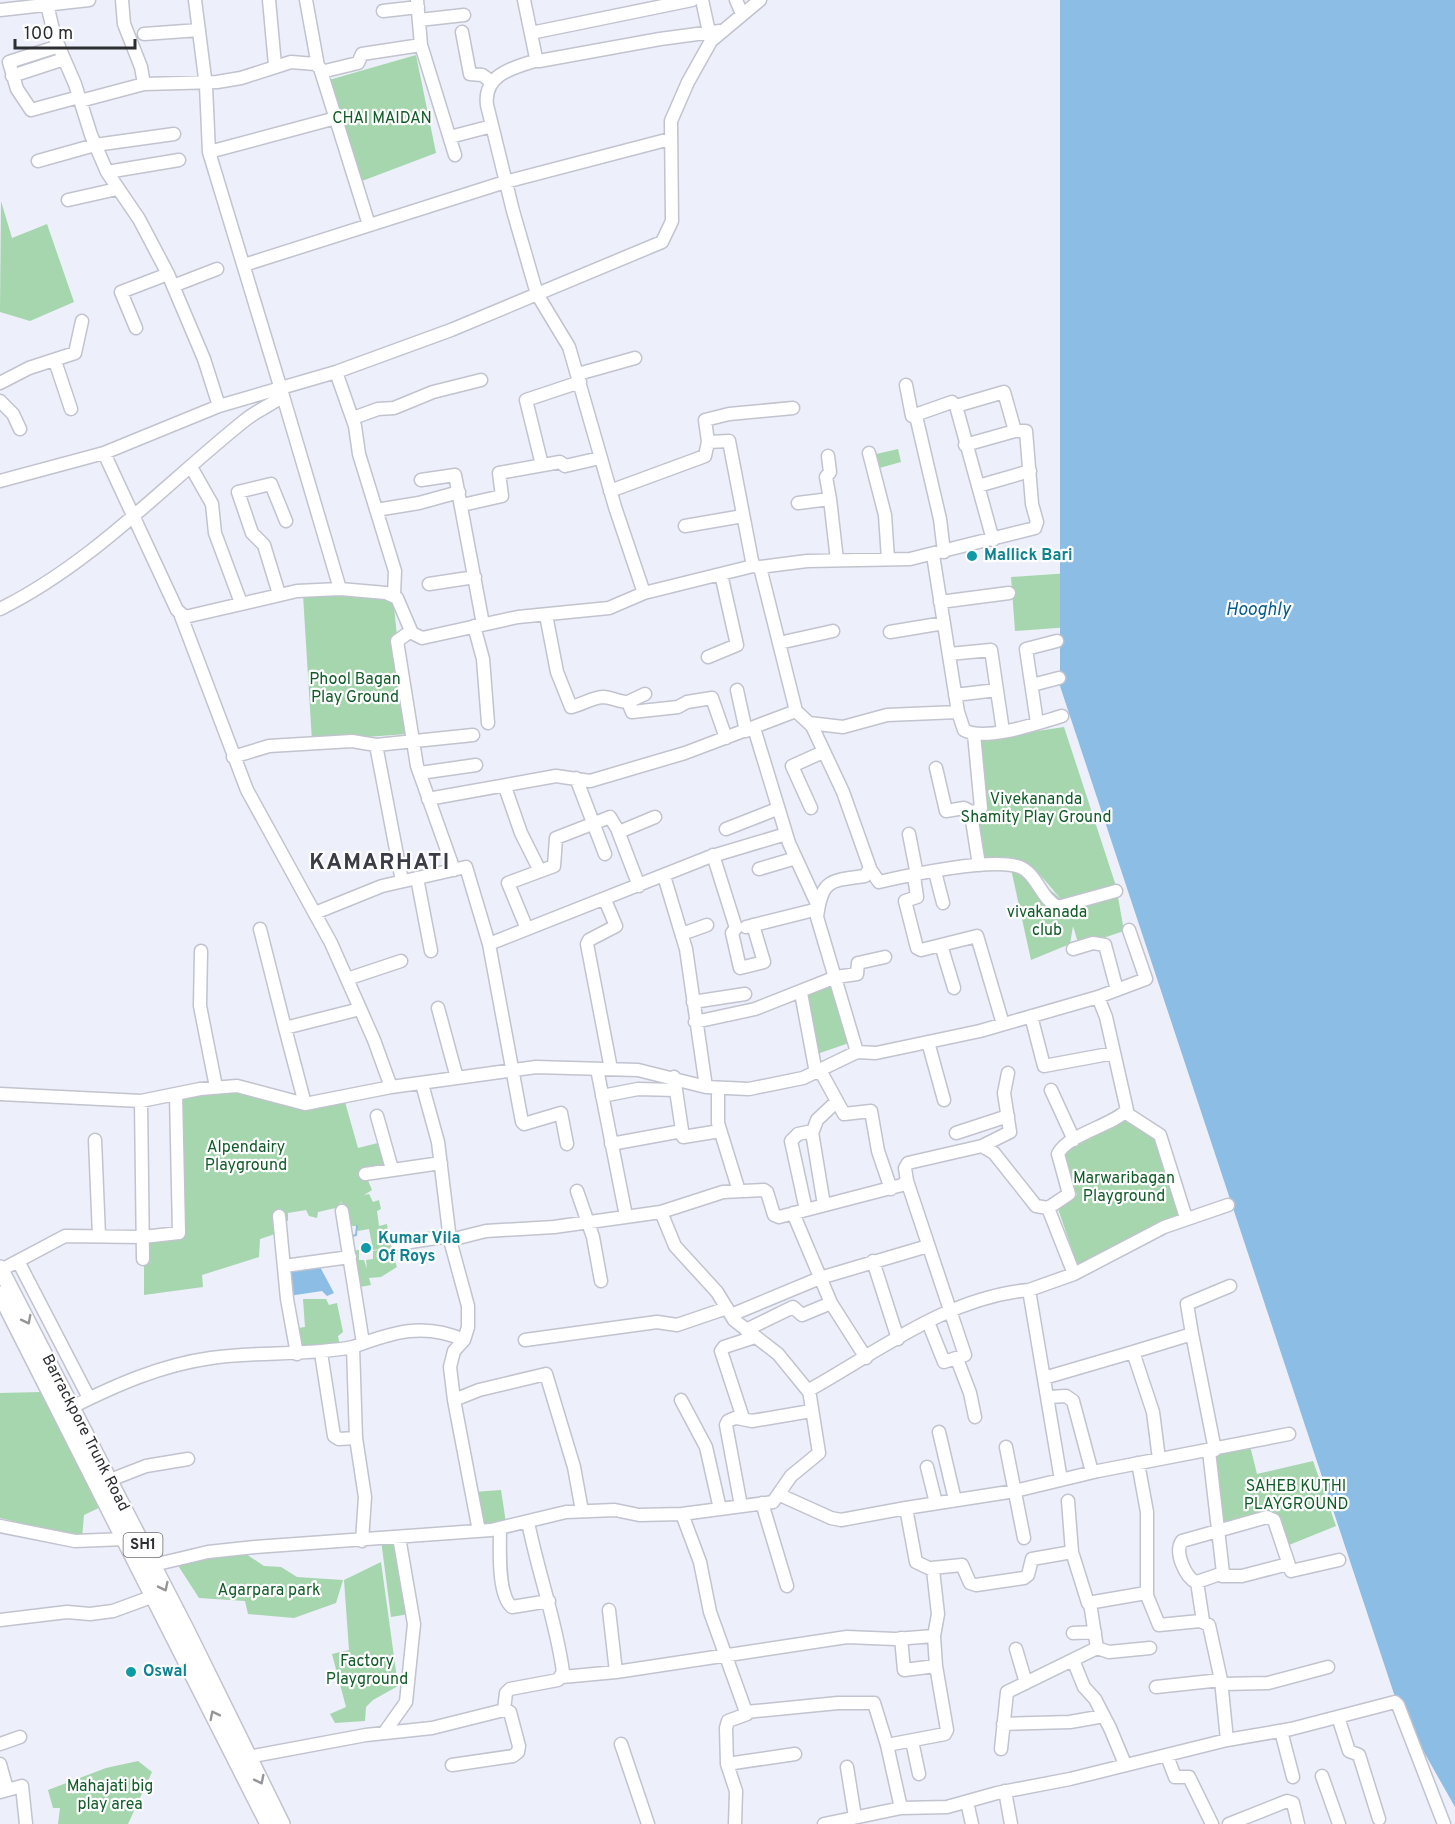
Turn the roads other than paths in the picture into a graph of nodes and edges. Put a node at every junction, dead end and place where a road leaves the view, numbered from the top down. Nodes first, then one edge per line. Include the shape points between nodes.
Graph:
1 (89, 0) edge
2 (122, 0) edge
3 (195, 0) edge
4 (269, 0) edge
5 (306, 0) edge
6 (524, 0) edge
7 (627, 0) edge
8 (692, 0) edge
9 (702, 0) edge
10 (736, 0) edge
11 (760, 0) edge
12 (74, 1) edge
13 (46, 3) edge
14 (418, 9) edge
15 (0, 10) edge
16 (383, 11) dead end
17 (628, 14) junction
18 (742, 14) junction
19 (464, 15) dead end
20 (199, 30) junction
21 (714, 31) junction
22 (462, 32) dead end
23 (531, 33) junction
24 (144, 34) dead end
25 (422, 45) junction
26 (59, 46) junction
27 (64, 59) junction
28 (538, 60) junction
29 (275, 65) junction
30 (319, 69) junction
31 (12, 76) junction
32 (204, 82) junction
33 (492, 82) junction
34 (144, 84) junction
35 (80, 99) junction
36 (336, 118) junction
37 (492, 126) junction
38 (174, 134) dead end
39 (450, 137) junction
40 (670, 139) junction
41 (95, 145) junction
42 (209, 152) junction
43 (455, 155) dead end
44 (179, 160) dead end
45 (38, 161) dead end
46 (107, 172) junction
47 (505, 182) junction
48 (117, 189) junction
49 (68, 200) dead end
50 (369, 225) junction
51 (244, 265) junction
52 (217, 269) dead end
53 (168, 274) junction
54 (173, 286) junction
55 (537, 294) junction
56 (82, 321) dead end
57 (136, 328) dead end
58 (635, 358) dead end
59 (55, 361) junction
60 (336, 372) junction
61 (579, 378) junction
62 (481, 380) dead end
63 (0, 383) edge
64 (906, 385) dead end
65 (282, 393) junction
66 (0, 400) edge
67 (219, 406) junction
68 (956, 406) junction
69 (793, 408) dead end
70 (71, 409) dead end
71 (916, 416) junction
72 (353, 418) junction
73 (20, 429) dead end
74 (1015, 431) junction
75 (708, 442) junction
76 (965, 445) junction
77 (104, 453) junction
78 (869, 453) dead end
79 (828, 456) dead end
80 (600, 458) junction
81 (542, 465) junction
82 (191, 466) junction
83 (1030, 471) junction
84 (421, 480) dead end
85 (0, 481) edge
86 (978, 486) junction
87 (610, 491) junction
88 (461, 499) junction
89 (830, 499) junction
90 (798, 503) dead end
91 (376, 510) junction
92 (135, 516) junction
93 (743, 516) junction
94 (286, 521) dead end
95 (685, 526) dead end
96 (993, 540) junction
97 (938, 554) junction
98 (888, 559) junction
99 (837, 560) junction
100 (757, 567) junction
101 (721, 574) junction
102 (475, 577) junction
103 (429, 584) dead end
104 (340, 589) junction
105 (644, 593) junction
106 (1009, 593) dead end
107 (279, 594) junction
108 (394, 595) junction
109 (940, 602) junction
110 (241, 603) junction
111 (0, 609) edge
112 (546, 615) junction
113 (181, 616) junction
114 (944, 623) junction
115 (479, 625) junction
116 (411, 631) junction
117 (833, 631) dead end
118 (890, 633) dead end
119 (1057, 641) dead end
120 (779, 644) junction
121 (949, 654) junction
122 (708, 657) dead end
123 (1059, 678) dead end
124 (1032, 685) junction
125 (736, 690) dead end
126 (997, 690) junction
127 (645, 694) dead end
128 (955, 695) junction
129 (628, 702) junction
130 (796, 711) junction
131 (958, 712) junction
132 (1062, 716) dead end
133 (488, 723) dead end
134 (809, 723) junction
135 (1037, 723) junction
136 (750, 730) junction
137 (1003, 731) junction
138 (974, 734) junction
139 (472, 735) dead end
140 (726, 738) junction
141 (412, 739) junction
142 (376, 745) junction
143 (823, 752) junction
144 (233, 757) junction
145 (476, 765) dead end
146 (936, 768) dead end
147 (420, 772) junction
148 (576, 778) junction
149 (505, 787) junction
150 (428, 799) junction
151 (811, 808) dead end
152 (777, 809) junction
153 (972, 812) junction
154 (656, 817) dead end
155 (594, 823) junction
156 (726, 829) dead end
157 (618, 831) junction
158 (786, 834) junction
159 (909, 834) dead end
160 (605, 854) dead end
161 (713, 855) junction
162 (796, 858) junction
163 (979, 865) junction
164 (759, 869) dead end
165 (870, 869) junction
166 (454, 870) junction
167 (540, 871) junction
168 (935, 872) junction
169 (664, 876) junction
170 (915, 876) junction
171 (417, 878) junction
172 (402, 881) junction
173 (639, 886) junction
174 (1116, 891) dead end
175 (605, 900) junction
176 (943, 903) dead end
177 (818, 908) junction
178 (315, 913) junction
179 (707, 925) dead end
180 (753, 925) junction
181 (260, 929) dead end
182 (527, 929) junction
183 (736, 930) junction
184 (1129, 930) dead end
185 (682, 934) junction
186 (489, 944) junction
187 (941, 945) junction
188 (1073, 949) dead end
189 (201, 951) dead end
190 (431, 951) dead end
191 (885, 957) dead end
192 (401, 961) dead end
193 (836, 977) junction
194 (346, 979) junction
195 (954, 988) dead end
196 (1117, 990) junction
197 (801, 993) junction
198 (745, 994) dead end
199 (1098, 997) junction
200 (693, 1002) junction
201 (438, 1008) dead end
202 (360, 1009) junction
203 (1031, 1016) junction
204 (694, 1022) junction
205 (1003, 1024) junction
206 (285, 1028) junction
207 (928, 1042) junction
208 (856, 1052) junction
209 (1114, 1053) junction
210 (513, 1068) junction
211 (597, 1069) junction
212 (611, 1069) junction
213 (819, 1073) junction
214 (1008, 1073) dead end
215 (674, 1077) junction
216 (457, 1078) junction
217 (422, 1084) junction
218 (216, 1087) junction
219 (391, 1087) junction
220 (712, 1087) junction
221 (676, 1090) junction
222 (1051, 1090) dead end
223 (0, 1094) edge
224 (176, 1094) junction
225 (602, 1096) junction
226 (944, 1100) dead end
227 (141, 1101) junction
228 (837, 1101) junction
229 (305, 1104) junction
230 (1126, 1113) junction
231 (377, 1116) dead end
232 (1008, 1116) junction
233 (682, 1131) junction
234 (720, 1131) junction
235 (812, 1132) junction
236 (956, 1133) dead end
237 (95, 1140) dead end
238 (1074, 1140) junction
239 (567, 1144) dead end
240 (611, 1144) junction
241 (982, 1146) junction
242 (441, 1163) junction
243 (392, 1169) junction
244 (366, 1174) dead end
245 (907, 1181) junction
246 (891, 1189) junction
247 (577, 1191) dead end
248 (739, 1191) junction
249 (824, 1205) junction
250 (1228, 1205) dead end
251 (1048, 1208) junction
252 (806, 1210) junction
253 (342, 1211) dead end
254 (661, 1212) junction
255 (793, 1214) junction
256 (279, 1216) dead end
257 (626, 1216) junction
258 (1186, 1218) junction
259 (589, 1223) junction
260 (99, 1236) junction
261 (143, 1237) junction
262 (449, 1238) junction
263 (397, 1244) dead end
264 (928, 1246) junction
265 (350, 1257) junction
266 (143, 1259) dead end
267 (18, 1261) junction
268 (873, 1261) junction
269 (284, 1266) junction
270 (1, 1269) edge
271 (1074, 1274) junction
272 (820, 1278) junction
273 (601, 1281) dead end
274 (1230, 1286) dead end
275 (1029, 1290) junction
276 (0, 1294) edge
277 (831, 1303) junction
278 (952, 1310) junction
279 (729, 1312) junction
280 (928, 1322) junction
281 (750, 1334) junction
282 (1192, 1334) junction
283 (898, 1339) junction
284 (464, 1340) junction
285 (525, 1340) dead end
286 (358, 1345) junction
287 (1133, 1352) junction
288 (321, 1353) junction
289 (297, 1354) junction
290 (39, 1357) junction
291 (866, 1358) junction
292 (957, 1359) junction
293 (1044, 1378) junction
294 (809, 1392) junction
295 (1048, 1397) junction
296 (89, 1398) junction
297 (454, 1400) junction
298 (681, 1400) dead end
299 (72, 1407) junction
300 (811, 1411) junction
301 (975, 1417) dead end
302 (737, 1418) junction
303 (939, 1432) dead end
304 (1289, 1434) dead end
305 (356, 1438) junction
306 (1006, 1446) dead end
307 (1212, 1450) junction
308 (188, 1459) dead end
309 (1159, 1460) junction
310 (1138, 1463) junction
311 (927, 1467) dead end
312 (1092, 1472) junction
313 (110, 1480) junction
314 (1061, 1480) junction
315 (1015, 1491) junction
316 (780, 1495) junction
317 (955, 1500) junction
318 (1068, 1501) dead end
319 (762, 1503) junction
320 (936, 1503) junction
321 (741, 1506) junction
322 (906, 1508) junction
323 (720, 1509) junction
324 (582, 1511) junction
325 (682, 1514) junction
326 (528, 1522) junction
327 (0, 1526) edge
328 (500, 1528) junction
329 (1220, 1529) junction
330 (479, 1531) junction
331 (399, 1537) junction
332 (1024, 1538) dead end
333 (125, 1539) junction
334 (362, 1541) junction
335 (1072, 1552) junction
336 (1339, 1560) dead end
337 (1288, 1564) junction
338 (146, 1566) junction
339 (932, 1568) junction
340 (1222, 1576) junction
341 (1197, 1584) junction
342 (787, 1586) dead end
343 (1147, 1594) junction
344 (154, 1596) junction
345 (549, 1601) junction
346 (1090, 1603) junction
347 (609, 1610) dead end
348 (0, 1620) edge
349 (1203, 1622) junction
350 (1095, 1632) junction
351 (1073, 1633) dead end
352 (934, 1636) junction
353 (901, 1638) junction
354 (1016, 1648) dead end
355 (1097, 1648) junction
356 (1150, 1648) dead end
357 (724, 1656) junction
358 (1073, 1660) junction
359 (936, 1666) junction
360 (1328, 1667) dead end
361 (616, 1672) junction
362 (562, 1677) junction
363 (1221, 1682) junction
364 (1026, 1683) junction
365 (1156, 1688) dead end
366 (504, 1710) junction
367 (747, 1714) junction
368 (1104, 1716) junction
369 (1338, 1717) junction
370 (1003, 1724) junction
371 (1281, 1731) junction
372 (384, 1733) junction
373 (20, 1737) dead end
374 (1227, 1740) junction
375 (912, 1741) junction
376 (0, 1744) edge
377 (621, 1744) dead end
378 (887, 1745) junction
379 (1001, 1749) dead end
380 (795, 1754) dead end
381 (1167, 1756) junction
382 (248, 1757) junction
383 (0, 1764) edge
384 (727, 1764) junction
385 (1125, 1764) junction
386 (452, 1765) dead end
387 (847, 1767) dead end
388 (919, 1774) dead end
389 (1322, 1776) dead end
390 (1293, 1778) dead end
391 (4, 1790) edge
392 (1005, 1791) junction
393 (967, 1802) junction
394 (901, 1808) junction
395 (1379, 1819) dead end
396 (850, 1820) edge
397 (26, 1824) edge
398 (268, 1824) edge
399 (282, 1824) edge
400 (648, 1824) edge
401 (735, 1824) edge
402 (824, 1824) edge
403 (972, 1824) edge
404 (1011, 1824) edge
405 (1212, 1824) edge
406 (1229, 1824) edge
407 (1298, 1824) edge
408 (1339, 1824) edge
409 (1443, 1824) edge

1 - 12 street
2 - 34 street via 124,24
3 - 20 street
4 - 29 street
5 - 30 street
6 - 23 street
7 - 17 street
8 - 17 street
9 - 21 street
10 - 18 street
11 - 18 street
12 - 13 street
13 - 15 street
13 - 26 street
14 - 16 street
14 - 19 street
14 - 25 street
17 - 23 street
18 - 21 street
20 - 24 street
20 - 32 street
21 - 28 street
21 - 40 street via 671,121
22 - 33 street via 470,74 482,75
23 - 28 street
25 - 30 street via 362,54 358,63
25 - 39 street
26 - 27 street
26 - 31 street via 9,62
27 - 31 street
27 - 35 street
28 - 33 street via 503,72
29 - 30 street via 298,61
29 - 32 street via 242,78
30 - 36 street
31 - 35 street via 29,110
32 - 34 street
32 - 42 street
33 - 37 street via 486,98
34 - 35 street
35 - 41 street
36 - 42 street
36 - 50 street
37 - 39 street
37 - 47 street
38 - 41 street
39 - 43 street
40 - 47 street
40 - 55 street via 672,221 662,242
41 - 45 street
41 - 46 street
42 - 51 street
44 - 46 street
46 - 48 street
47 - 50 street
47 - 55 street
48 - 49 street
48 - 53 street via 139,219
50 - 51 street
51 - 65 street
52 - 54 street
53 - 54 street
53 - 57 street via 122,292
54 - 67 street
55 - 60 street
55 - 61 street via 561,330
56 - 59 street via 75,353
58 - 61 street
59 - 63 street via 24,370
59 - 70 street
60 - 65 street
60 - 72 street
61 - 80 street
61 - 81 street via 526,400
62 - 72 street
64 - 71 street via 911,415
65 - 67 street
65 - 82 street
65 - 104 street
66 - 73 street
67 - 77 street
68 - 71 street via 952,402
68 - 74 street via 1004,392
68 - 76 street
69 - 75 street via 706,418
71 - 97 street via 940,519
72 - 91 street
74 - 76 street
74 - 83 street via 1027,434
75 - 87 street via 705,456
75 - 93 street via 729,441
76 - 86 street
77 - 85 street
77 - 92 street
78 - 98 street via 885,515
79 - 89 street
80 - 81 street via 565,466 560,462
80 - 87 street
81 - 88 street via 498,473 502,496
82 - 92 street
82 - 110 street via 212,504 215,533
83 - 86 street
83 - 96 street via 1036,526
84 - 88 street via 454,474
86 - 96 street
87 - 105 street
88 - 91 street
88 - 102 street
89 - 90 street
89 - 99 street
91 - 108 street via 395,571
92 - 111 street via 36,589
92 - 113 street
93 - 95 street
93 - 100 street
94 - 107 street via 271,483 238,492 252,533 264,545
96 - 97 street
97 - 98 street
97 - 109 street
98 - 99 street
99 - 100 street
100 - 101 street
100 - 120 street
101 - 105 street
101 - 122 street via 737,645
102 - 103 street
102 - 115 street
104 - 107 street
104 - 108 street
105 - 112 street via 609,608
106 - 109 street
107 - 110 street
108 - 116 street via 403,607
109 - 114 street
110 - 113 street via 191,617
112 - 115 street
112 - 129 street via 557,672 570,706 599,698
113 - 144 street
114 - 118 street
114 - 121 street
115 - 116 street via 419,638
115 - 133 street
116 - 141 street via 398,641
117 - 120 street
119 - 124 street via 1026,649
120 - 130 street
121 - 126 street via 990,650
121 - 128 street
123 - 124 street
124 - 135 street
125 - 136 street
126 - 128 street
126 - 137 street
127 - 129 street
128 - 131 street
129 - 140 street via 632,712 678,707 712,698
130 - 134 street
130 - 136 street
131 - 134 street via 887,716 843,727
131 - 138 street via 964,730
132 - 135 street
134 - 143 street
135 - 137 street
136 - 140 street
136 - 152 street
137 - 138 street
138 - 153 street via 981,808
139 - 141 street
140 - 148 street via 590,781
141 - 142 street
141 - 147 street
142 - 144 street via 352,741 269,746
142 - 172 street
143 - 151 street via 792,766
143 - 165 street via 843,792
144 - 178 street via 255,806
145 - 147 street
146 - 153 street via 945,811 964,808
147 - 150 street
148 - 149 street via 556,776
148 - 155 street
149 - 150 street
149 - 167 street
150 - 166 street
152 - 156 street
152 - 158 street
153 - 163 street
154 - 157 street
155 - 157 street via 612,817
155 - 160 street
155 - 167 street via 556,838 556,864
157 - 173 street
158 - 161 street
158 - 162 street
159 - 170 street
161 - 169 street
161 - 183 street
162 - 164 street
162 - 177 street
163 - 168 street
163 - 174 street via 1020,867 1056,906 1069,906
165 - 170 street via 879,882
165 - 177 street via 865,876 832,880
166 - 171 street
166 - 186 street via 467,868
167 - 182 street via 508,884
168 - 170 street
168 - 176 street
169 - 173 street
169 - 185 street
170 - 187 street via 917,897 905,902 917,948
171 - 172 street
171 - 190 street
172 - 178 street via 349,897
173 - 175 street
175 - 182 street
175 - 212 street via 616,926 587,944
177 - 180 street
177 - 193 street via 818,923
178 - 194 street
179 - 185 street
180 - 183 street
180 - 183 street via 763,963 740,968 732,933
181 - 206 street
182 - 186 street
184 - 196 street via 1146,979
185 - 200 street
186 - 210 street
187 - 195 street
187 - 205 street via 977,936
188 - 196 street via 1093,943 1105,945
189 - 218 street via 200,1006
191 - 193 street via 858,963 859,974
192 - 194 street
193 - 197 street
193 - 208 street
194 - 202 street
196 - 199 street
197 - 204 street via 755,1009
197 - 213 street
198 - 200 street
199 - 203 street
199 - 209 street
200 - 204 street
201 - 216 street
202 - 206 street
202 - 219 street
203 - 205 street
203 - 209 street via 1044,1066
204 - 220 street
205 - 207 street
206 - 229 street
207 - 208 street via 876,1053
207 - 226 street
208 - 213 street
209 - 230 street
210 - 211 street
210 - 216 street
210 - 239 street via 523,1123 561,1113
211 - 212 street
211 - 225 street
212 - 215 street
213 - 220 street via 768,1086
213 - 228 street
214 - 232 street via 1004,1093
215 - 220 street
215 - 221 street
216 - 217 street
217 - 219 street
217 - 242 street
218 - 224 street
218 - 229 street via 246,1086
219 - 229 street
220 - 234 street
221 - 225 street via 638,1089
221 - 233 street
222 - 238 street
223 - 227 street
224 - 227 street
224 - 261 street via 180,1230 175,1235
225 - 240 street
227 - 261 street
228 - 235 street via 817,1120
228 - 246 street via 845,1115 872,1111 878,1151
230 - 238 street
230 - 258 street via 1160,1135
231 - 243 street
232 - 236 street
232 - 241 street via 1010,1132
233 - 234 street via 685,1138
233 - 240 street
234 - 248 street
235 - 249 street
235 - 252 street via 798,1134 791,1143
237 - 260 street
238 - 251 street via 1058,1154 1069,1194
240 - 257 street
241 - 245 street via 908,1163
241 - 251 street via 994,1153 1036,1206
242 - 243 street
242 - 262 street
243 - 244 street
245 - 246 street
245 - 264 street
246 - 249 street
247 - 259 street
248 - 254 street via 694,1199
248 - 255 street via 765,1190 775,1216
249 - 252 street
250 - 258 street
251 - 271 street
252 - 255 street
253 - 265 street
254 - 257 street
254 - 279 street via 675,1246 712,1285
255 - 272 street
256 - 269 street
257 - 259 street
258 - 271 street
259 - 262 street via 507,1228
259 - 273 street
260 - 261 street
260 - 267 street via 61,1237
261 - 266 street
262 - 263 street
262 - 284 street via 468,1306
264 - 268 street
264 - 278 street
265 - 269 street
265 - 286 street
267 - 270 street
267 - 296 street
268 - 272 street
268 - 283 street
269 - 289 street
270 -> 290 main road, Barrackpore Trunk Road / SH1
271 - 275 street
272 - 277 street
272 - 279 street
274 - 282 street via 1187,1304
275 - 278 street via 997,1294
275 - 293 street
276 - 290 main road, Barrackpore Trunk Road / SH1
277 - 281 street via 801,1315 793,1308
277 - 291 street
278 - 280 street
278 - 292 street via 966,1352
279 - 281 street
279 - 285 street via 677,1325 657,1322
280 - 283 street
280 - 292 street via 944,1362
281 - 294 street via 784,1360
281 - 302 street via 722,1348 742,1414
282 - 287 street
282 - 307 street
283 - 291 street
284 - 286 street via 426,1329
284 - 297 street via 451,1359
286 - 288 street
286 - 305 street
287 - 293 street
287 - 309 street via 1153,1412
288 - 289 street
288 - 305 street via 334,1436
289 - 296 street via 230,1356 183,1363
290 - 299 main road, Barrackpore Trunk Road / SH1
290 - 333 main road, Barrackpore Trunk Road / SH1
291 - 294 street
292 - 301 street
293 - 295 street
294 - 300 street
295 - 312 street via 1066,1396 1073,1401
295 - 314 street
296 - 299 street
297 - 324 street via 546,1374 574,1467
297 - 330 street
298 - 323 street via 706,1447
299 - 313 main road, Barrackpore Trunk Road / SH1
300 - 302 street via 752,1421
300 - 316 street via 819,1453 790,1478
302 - 321 street via 726,1425
303 - 317 street
304 - 307 street
305 - 334 street via 365,1497
306 - 315 street
307 - 309 street
307 - 329 street
308 - 313 street via 146,1466
309 - 310 street
310 - 312 street
310 - 343 street via 1147,1512
311 - 320 street
312 - 314 street
313 - 338 main road, Barrackpore Trunk Road / SH1
314 - 315 street
315 - 317 street
315 - 332 street
316 - 319 street via 773,1502
316 - 322 street via 837,1520
317 - 320 street
318 - 335 street
319 - 321 street
319 - 342 street
320 - 322 street
321 - 323 street
322 - 339 street via 916,1562
323 - 325 street
324 - 325 street
324 - 326 street
325 - 357 street via 700,1562
326 - 328 street
326 - 345 street via 537,1570
327 - 333 street via 75,1541
328 - 330 street
328 - 345 street via 506,1601 512,1607
329 - 337 street via 1271,1517
329 - 340 street
329 - 341 street via 1179,1545 1188,1576
330 - 331 street
331 - 334 street
331 - 372 street via 414,1624 406,1702
333 - 338 main road, Barrackpore Trunk Road / SH1
334 - 338 street via 208,1552
335 - 339 street via 1032,1559 1024,1578 976,1585 970,1583 962,1565
335 - 346 street via 1084,1597
336 - 337 street via 1293,1572
337 - 340 street via 1242,1576
338 - 344 main road, Barrackpore Trunk Road / SH1
338 -> 382 main road, Barrackpore Trunk Road / SH1
339 - 352 street via 938,1614
340 - 341 street via 1200,1579
341 - 349 street
343 - 346 street
343 - 349 street via 1159,1625
344 - 348 street via 113,1611
398 -> 344 main road, Barrackpore Trunk Road / SH1
345 - 362 street
346 - 350 street
347 - 361 street
349 - 363 street via 1212,1630
350 - 351 street
350 - 355 street
352 - 353 street
352 - 359 street
353 - 357 street via 847,1636
353 - 359 street via 903,1670
354 - 364 street
355 - 356 street via 1109,1652
355 - 358 street
357 - 361 street
357 - 367 street
358 - 364 street
358 - 368 street via 1084,1687
359 - 375 street via 947,1732
360 - 363 street via 1268,1683
361 - 362 street
362 - 366 street via 510,1689
363 - 365 street
363 - 374 street
364 - 370 street via 1006,1694
366 - 372 street via 432,1728
366 - 386 street via 510,1712 518,1752
367 - 378 street via 871,1702 877,1709
367 - 384 street via 728,1720
368 - 370 street via 1070,1722
368 - 385 street
369 - 371 street
369 - 395 street via 1349,1751 1359,1755
369 - 409 street via 1397,1703
370 - 379 street
371 - 374 street
371 - 390 street
372 - 382 street
373 - 376 street
374 - 381 street
375 - 378 street
375 - 388 street
377 - 400 street
378 - 394 street
380 - 384 street
381 - 385 street
381 - 405 street via 1175,1777 1189,1777
382 -> 399 main road, Barrackpore Trunk Road / SH1
383 - 391 street
384 - 401 street via 736,1791
385 - 392 street
387 - 396 street
389 - 408 street
391 - 397 street via 22,1786
392 - 393 street
392 - 404 street
393 - 394 street via 947,1807
393 - 403 street
394 - 396 street
396 - 402 street
406 - 407 street via 1287,1801 1293,1803

